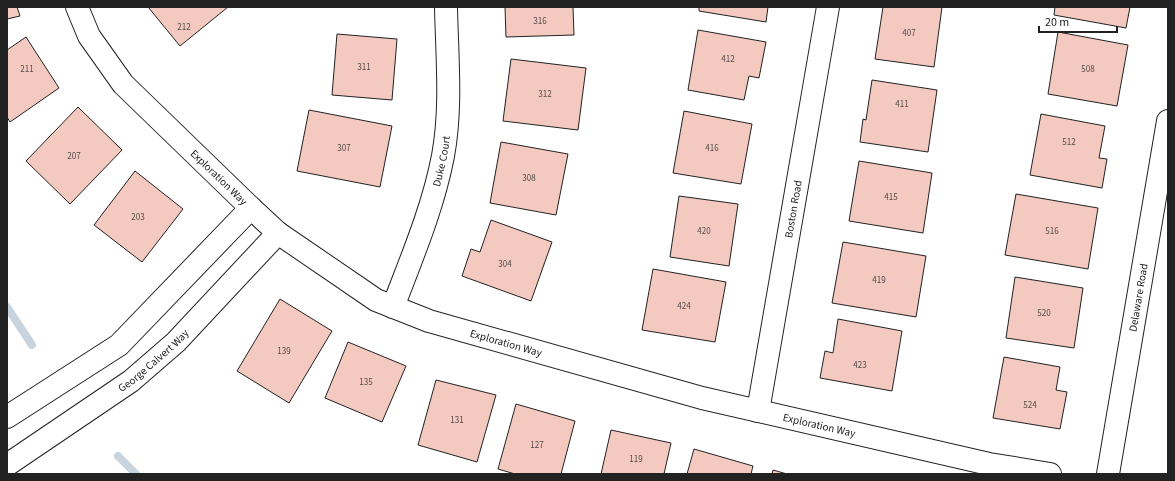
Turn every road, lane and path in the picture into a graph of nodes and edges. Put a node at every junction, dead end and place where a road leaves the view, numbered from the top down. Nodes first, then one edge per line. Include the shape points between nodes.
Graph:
1 (77, 7) edge
2 (446, 7) edge
3 (828, 7) edge
4 (1168, 121) edge
5 (251, 208) junction
6 (278, 232) junction
7 (393, 307) junction
8 (758, 411) junction
9 (7, 416) edge
10 (7, 465) edge
11 (1050, 474) edge
12 (1108, 474) edge

1 - 5 street, Exploration Way via 89,36 123,84
2 - 7 street, Duke Court via 449,98 443,156 429,213
3 - 8 street, Boston Road
4 - 12 street, Delaware Road
5 - 6 street, Exploration Way
5 - 9 street via 119,345
6 - 7 street, Exploration Way via 376,300
6 - 10 street, George Calvert Way via 176,342 131,381
7 - 8 street, Exploration Way via 429,321 702,398
8 - 11 street, Exploration Way via 989,464

